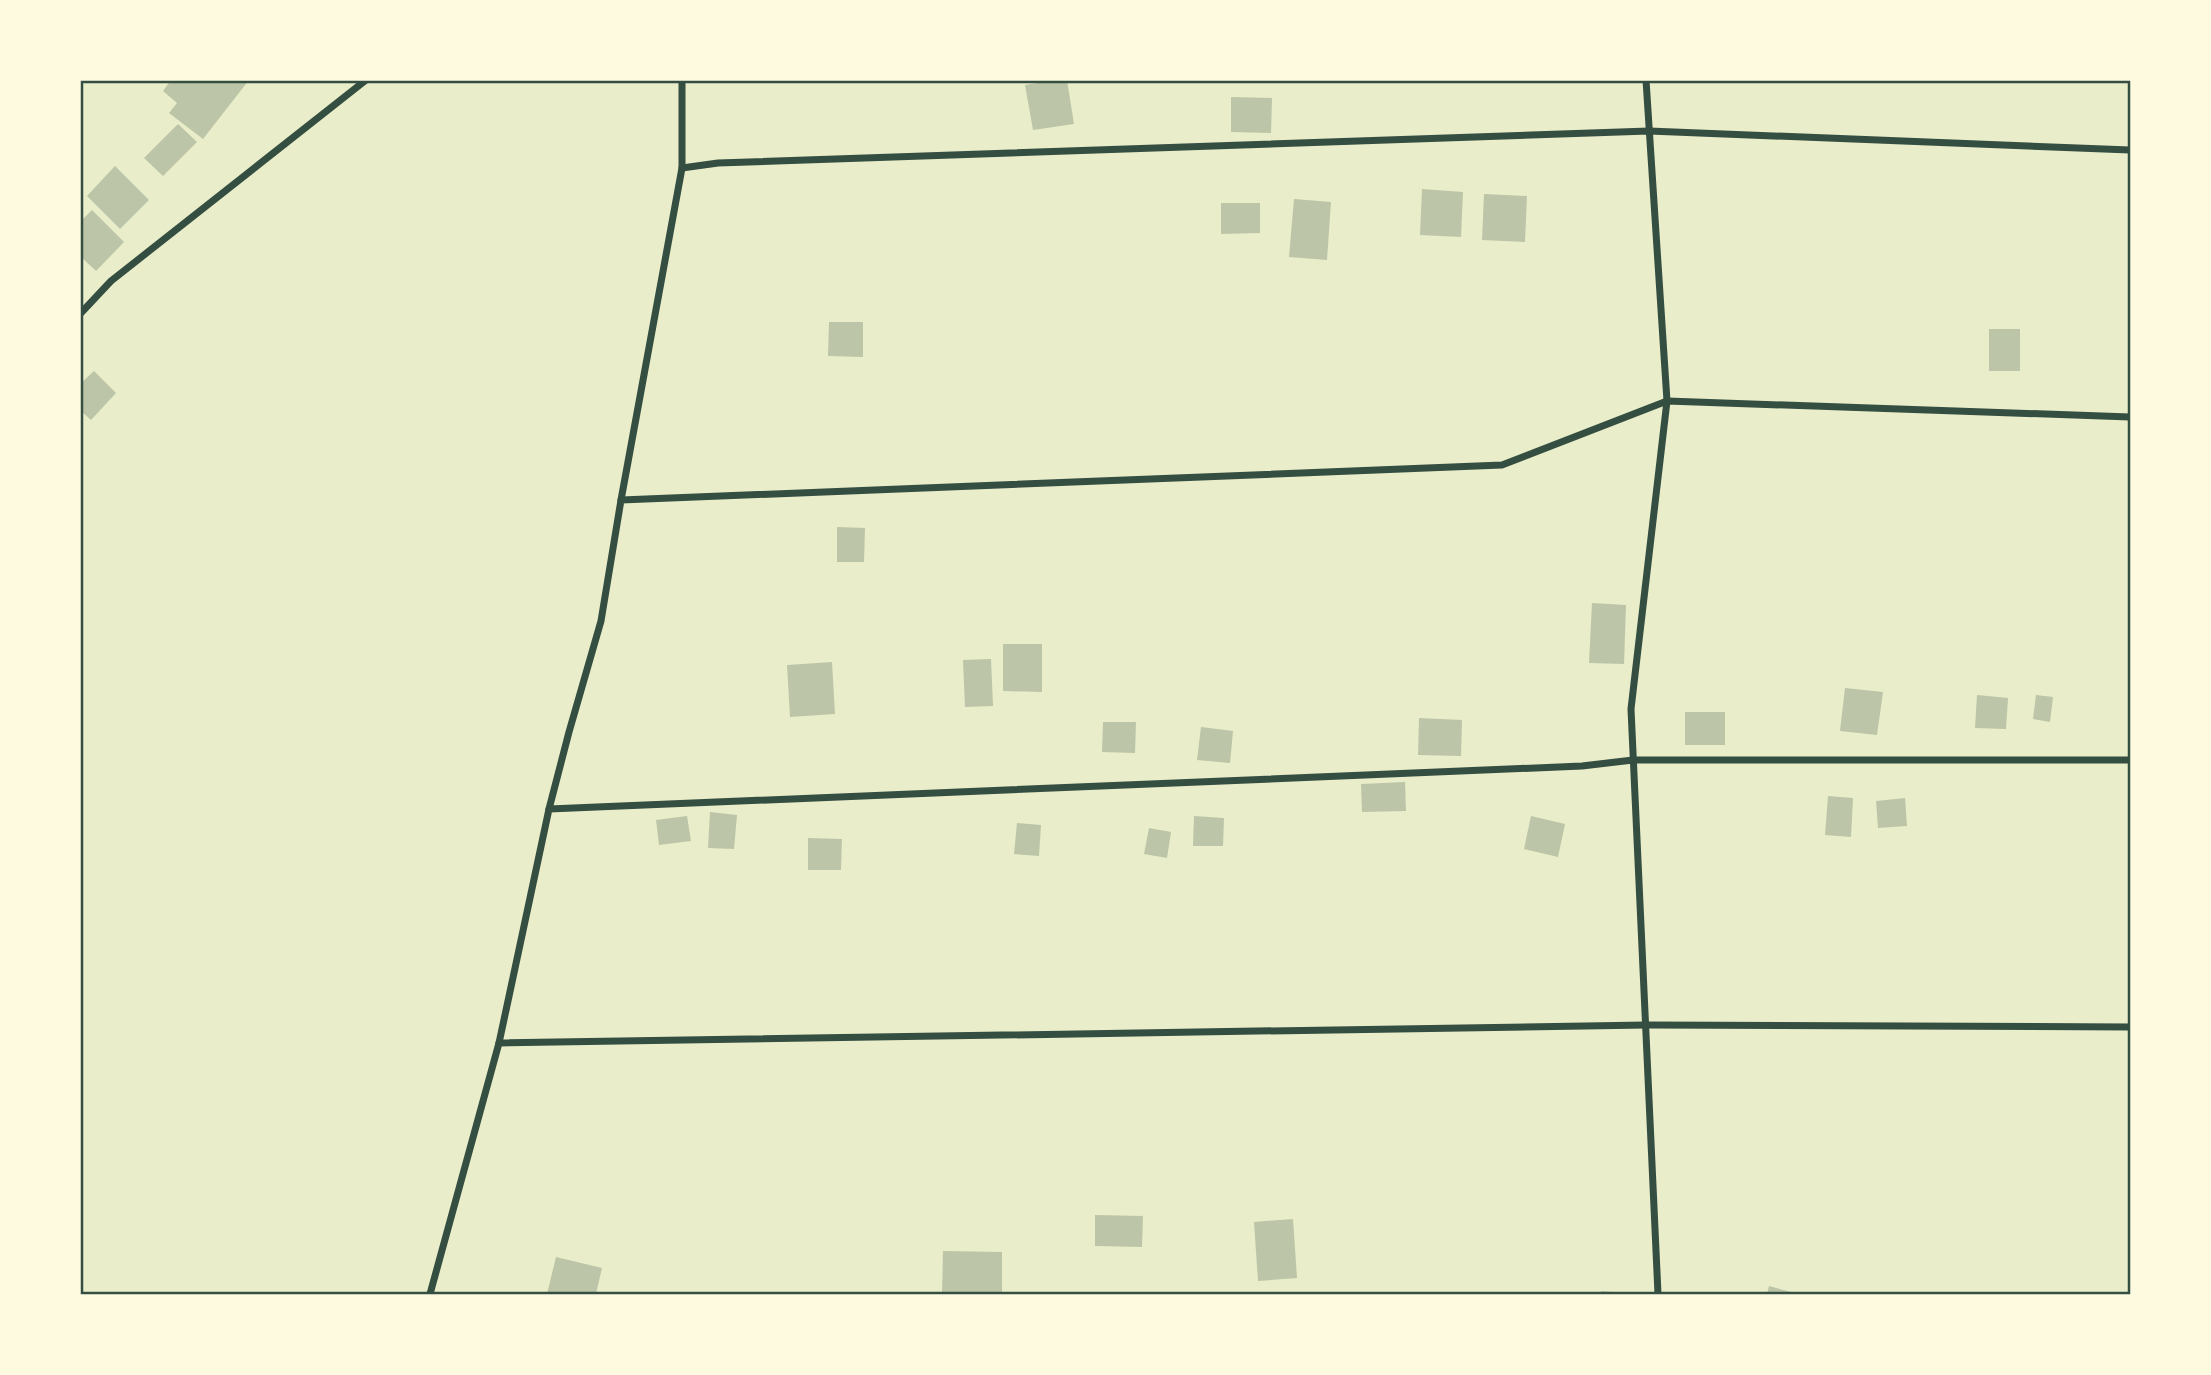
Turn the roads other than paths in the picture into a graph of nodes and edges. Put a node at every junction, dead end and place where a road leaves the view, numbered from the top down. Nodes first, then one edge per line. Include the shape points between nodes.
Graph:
1 (366, 80) edge
2 (682, 80) edge
3 (1646, 80) edge
4 (1649, 131) junction
5 (2130, 150) edge
6 (681, 168) junction
7 (80, 314) edge
8 (1667, 401) junction
9 (2130, 417) edge
10 (621, 500) junction
11 (1633, 760) junction
12 (2130, 760) edge
13 (549, 809) junction
14 (1646, 1025) junction
15 (2130, 1027) edge
16 (499, 1043) junction
17 (430, 1294) edge
18 (1658, 1294) edge

1 - 7 street via 111,281
2 - 6 street
3 - 4 street
4 - 5 street
4 - 6 street via 718,163
4 - 8 street
6 - 10 street
8 - 9 street
8 - 10 street via 1502,465
8 - 11 street via 1631,709
10 - 13 street via 601,621
11 - 12 street
11 - 13 street via 1583,766
11 - 14 street
13 - 16 street
14 - 15 street
14 - 16 street
14 - 18 street
16 - 17 street

